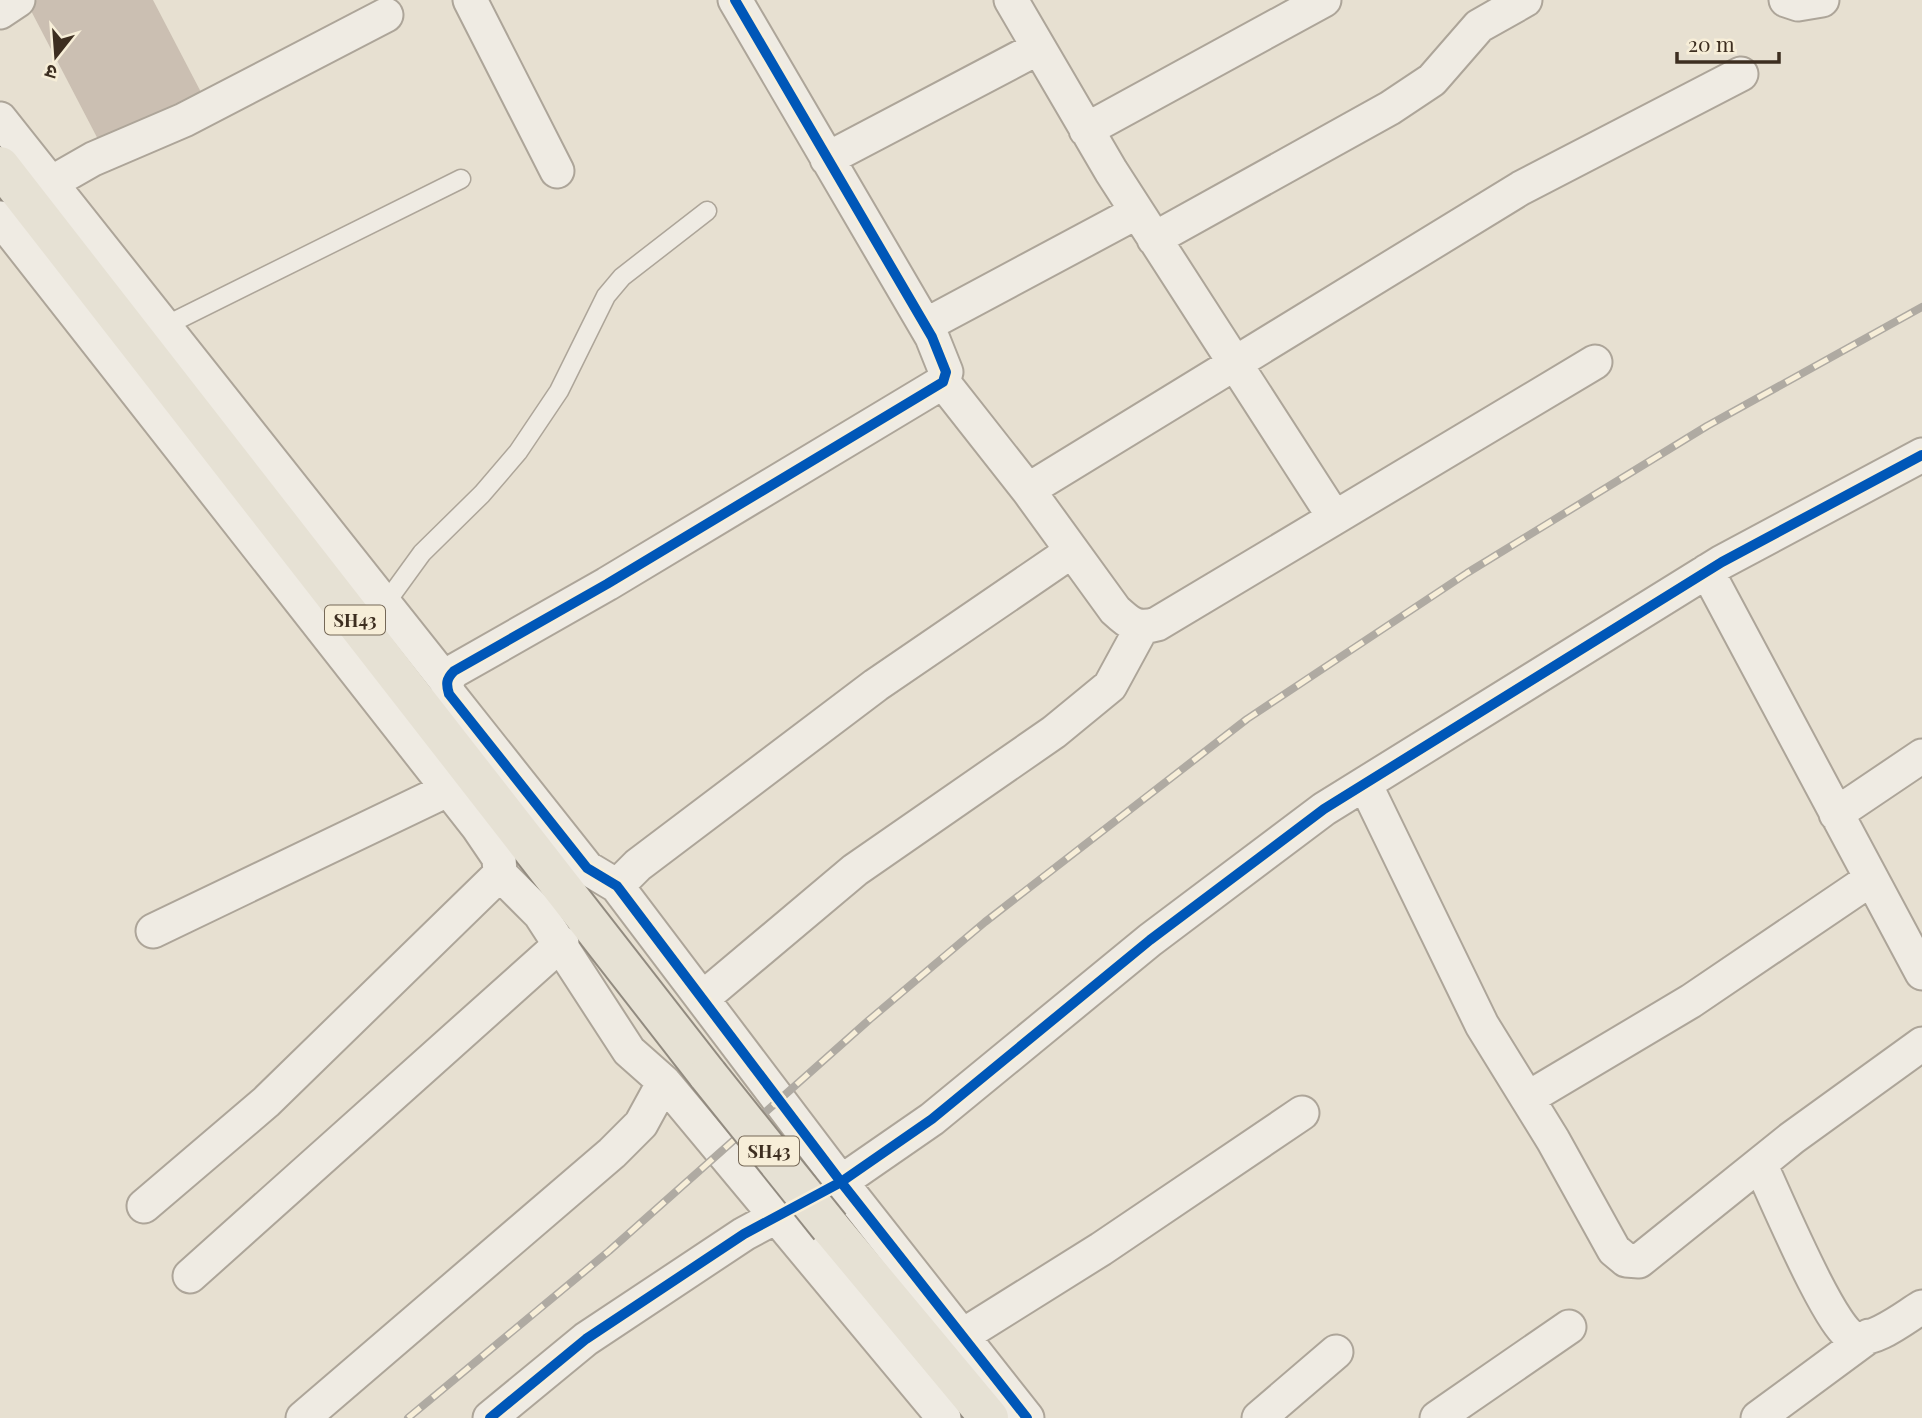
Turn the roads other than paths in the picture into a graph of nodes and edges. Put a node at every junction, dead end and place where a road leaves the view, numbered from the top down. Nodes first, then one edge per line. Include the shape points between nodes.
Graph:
1 (18, 0) edge
2 (470, 0) edge
3 (735, 0) edge
4 (1324, 0) edge
5 (1525, 0) edge
6 (1786, 0) edge
7 (1822, 0) edge
8 (1020, 3) edge
9 (0, 12) edge
10 (386, 15) dead end
11 (1038, 48) junction
12 (1741, 74) dead end
13 (0, 119) edge
14 (1086, 130) junction
15 (827, 159) junction
16 (0, 166) edge
17 (557, 171) dead end
18 (461, 179) dead end
19 (51, 183) junction
20 (706, 211) dead end
21 (0, 218) edge
22 (1146, 225) junction
23 (926, 325) junction
24 (165, 326) junction
25 (1234, 362) junction
26 (1595, 362) dead end
27 (943, 382) junction
28 (1922, 455) edge
29 (1028, 490) junction
30 (1334, 517) junction
31 (1072, 551) junction
32 (1707, 571) junction
33 (385, 604) junction
34 (1141, 629) junction
35 (447, 684) junction
36 (1922, 756) edge
37 (1365, 783) junction
38 (449, 789) junction
39 (1836, 814) junction
40 (500, 874) junction
41 (1871, 879) junction
42 (617, 886) junction
43 (153, 932) dead end
44 (562, 943) junction
45 (1922, 973) edge
46 (704, 997) junction
47 (1922, 1044) edge
48 (659, 1093) junction
49 (1528, 1098) junction
50 (1303, 1113) dead end
51 (1760, 1164) junction
52 (841, 1182) junction
53 (144, 1206) dead end
54 (777, 1217) junction
55 (190, 1276) dead end
56 (1922, 1307) edge
57 (1569, 1327) dead end
58 (962, 1336) junction
59 (1869, 1336) junction
60 (1336, 1352) dead end
61 (940, 1417) edge
62 (303, 1418) edge
63 (490, 1418) edge
64 (989, 1418) edge
65 (1027, 1418) edge
66 (1259, 1418) edge
67 (1437, 1418) edge
68 (1758, 1418) edge

1 - 9 street
2 - 17 street
3 - 15 street
4 - 14 street
5 - 22 street via 1479,26 1432,80 1390,107
6 - 7 street via 1798,4
8 - 11 street
10 - 19 street
11 - 14 street
11 - 15 street
12 - 25 street via 1521,188
13 - 19 street
14 - 22 street
15 - 23 street
16 - 64 main road, SH43, bridge via 708,1074
18 - 24 lane
19 - 24 street
20 - 33 lane via 622,277 606,296 559,391 518,452 422,553
21 - 38 street
22 - 23 street
22 - 25 street
23 - 27 street via 943,360
24 - 33 street
25 - 29 street
25 - 30 street
26 - 30 street
27 - 29 street
27 - 35 street via 454,671
28 - 32 street
29 - 31 street
30 - 34 street via 1157,624
31 - 34 street via 1115,610
31 - 42 street via 876,685 638,865
32 - 37 street
32 - 39 street
33 - 35 street
34 - 46 street via 1110,686 1054,732 855,870
35 - 42 street via 587,868
36 - 39 street
37 - 49 street via 1482,1025
37 - 52 street via 1150,940 932,1119
38 - 40 street via 499,858
38 - 43 street
39 - 41 street
40 - 44 street
40 - 53 street via 267,1102
41 - 45 street
41 - 49 street via 1691,1000
42 - 46 street
44 - 48 street
44 - 55 street
46 - 52 street
47 - 51 street
48 - 54 street
48 - 62 street via 641,1124 612,1153
49 - 51 street via 1614,1250 1626,1260 1639,1261
50 - 58 street
51 - 59 street via 1835,1321 1855,1338
52 - 54 street
52 - 58 street
54 - 61 street
54 - 63 street via 586,1339
56 - 59 street
57 - 67 street
58 - 65 street
59 - 68 street
60 - 66 street

